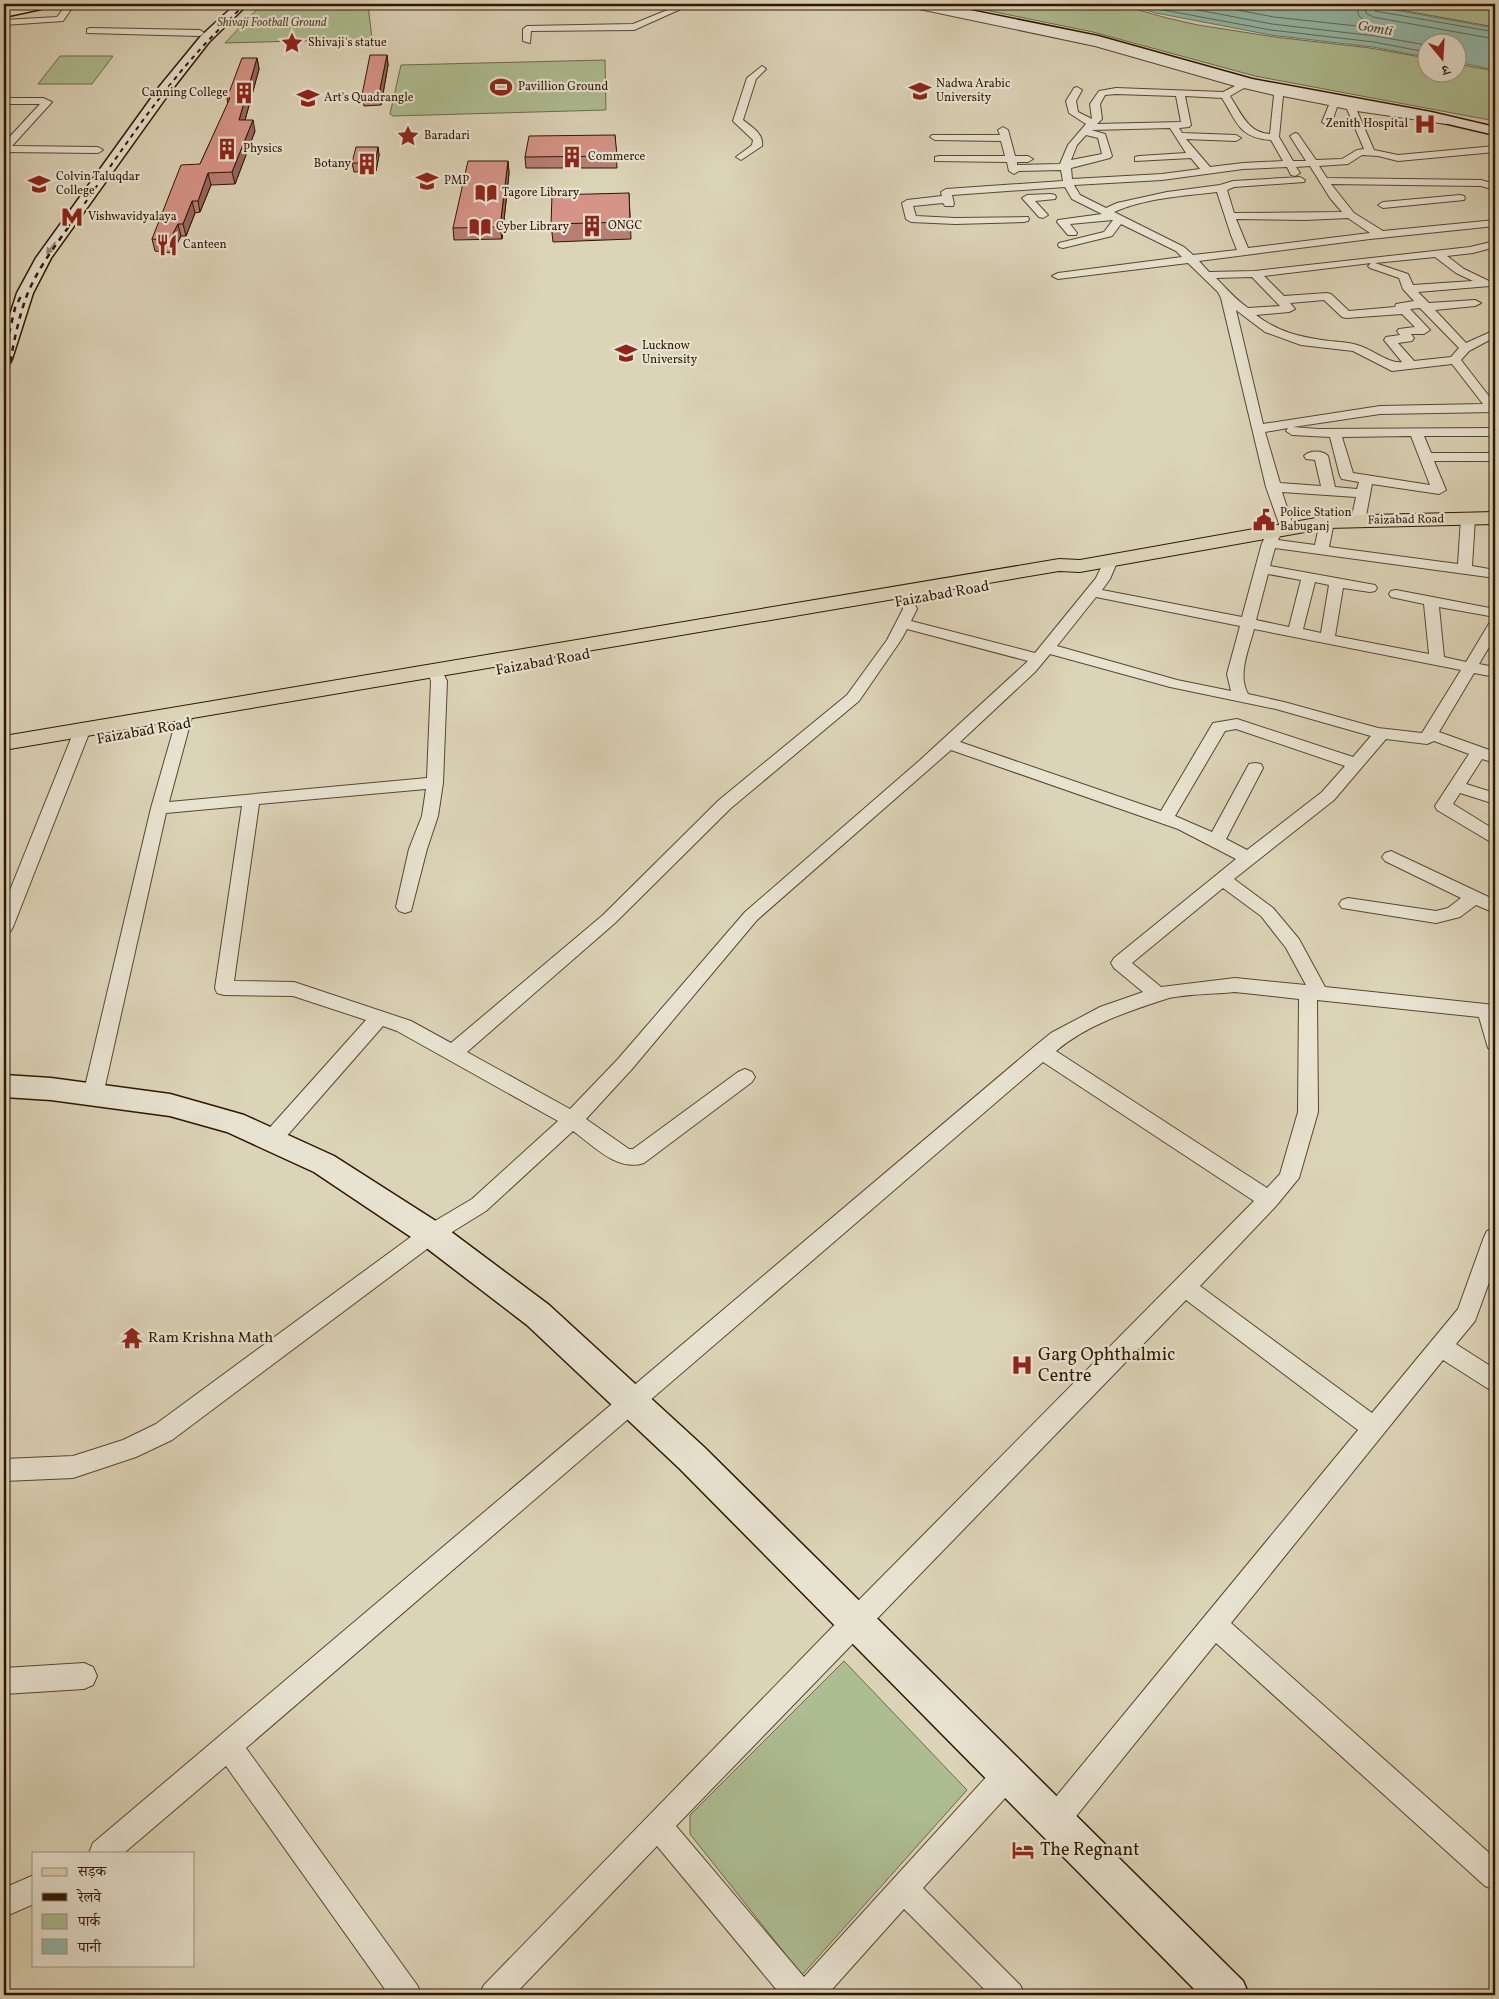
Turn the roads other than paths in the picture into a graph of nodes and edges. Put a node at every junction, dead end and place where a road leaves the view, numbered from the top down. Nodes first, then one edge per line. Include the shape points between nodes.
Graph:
1 (51, 4) edge
2 (230, 4) edge
3 (242, 4) edge
4 (688, 4) edge
5 (905, 4) edge
6 (924, 4) edge
7 (939, 4) edge
8 (34, 10) junction
9 (4, 14) edge
10 (4, 21) edge
11 (90, 31) dead end
12 (200, 33) junction
13 (527, 41) dead end
14 (193, 47) junction
15 (762, 69) dead end
16 (1152, 81) dead end
17 (1243, 85) junction
18 (1077, 90) dead end
19 (1279, 93) junction
20 (1180, 94) junction
21 (1191, 95) junction
22 (1225, 95) junction
23 (1330, 98) junction
24 (4, 101) edge
25 (1351, 107) junction
26 (1455, 115) junction
27 (1471, 121) junction
28 (1495, 121) edge
29 (1327, 122) dead end
30 (1173, 126) junction
31 (1495, 126) edge
32 (1088, 127) junction
33 (1495, 131) edge
34 (1180, 136) junction
35 (1295, 136) dead end
36 (935, 137) dead end
37 (1274, 137) junction
38 (1236, 138) dead end
39 (991, 148) dead end
40 (4, 149) edge
41 (1495, 149) edge
42 (98, 150) dead end
43 (1370, 152) junction
44 (1193, 154) junction
45 (1425, 156) junction
46 (741, 157) dead end
47 (939, 159) dead end
48 (1139, 159) dead end
49 (1344, 162) junction
50 (1313, 163) junction
51 (1010, 164) junction
52 (1289, 164) junction
53 (1208, 170) junction
54 (1382, 171) dead end
55 (1468, 175) dead end
56 (1068, 178) junction
57 (1324, 181) junction
58 (1428, 181) junction
59 (1444, 182) junction
60 (1490, 185) edge
61 (1221, 188) junction
62 (986, 189) junction
63 (1460, 198) dead end
64 (948, 199) junction
65 (1446, 199) junction
66 (1043, 215) dead end
67 (1113, 216) junction
68 (1230, 216) junction
69 (1353, 217) junction
70 (1375, 218) dead end
71 (1024, 219) dead end
72 (1396, 219) joint
73 (1001, 220) junction
74 (1495, 223) edge
75 (956, 226) junction
76 (1408, 232) junction
77 (1072, 233) dead end
78 (1380, 235) junction
79 (1349, 238) junction
80 (1495, 244) edge
81 (1062, 245) dead end
82 (1244, 252) junction
83 (1436, 253) junction
84 (1190, 259) junction
85 (1373, 262) junction
86 (1255, 274) junction
87 (1495, 274) edge
88 (1207, 275) junction
89 (1058, 276) dead end
90 (1473, 276) junction
91 (1320, 283) dead end
92 (1267, 284) junction
93 (1491, 287) edge
94 (1409, 289) junction
95 (1327, 296) junction
96 (1228, 299) junction
97 (1282, 300) junction
98 (1475, 303) dead end
99 (1426, 305) junction
100 (1405, 310) junction
101 (1247, 312) junction
102 (4, 318) edge
103 (1495, 333) edge
104 (1465, 348) junction
105 (4, 359) edge
106 (1455, 360) junction
107 (1410, 365) junction
108 (1466, 408) junction
109 (1494, 408) edge
110 (1258, 429) junction
111 (1482, 432) edge
112 (1335, 433) junction
113 (1416, 433) junction
114 (1342, 457) junction
115 (1426, 457) junction
116 (1491, 457) edge
117 (1366, 479) junction
118 (1273, 486) junction
119 (1329, 491) junction
120 (1363, 494) junction
121 (1468, 518) junction
122 (1495, 518) edge
123 (1358, 520) junction
124 (1327, 522) junction
125 (1277, 534) junction
126 (1321, 551) junction
127 (1111, 560) junction
128 (1263, 568) junction
129 (1465, 568) junction
130 (1495, 574) edge
131 (1309, 577) junction
132 (1337, 582) junction
133 (1370, 588) dead end
134 (1092, 592) junction
135 (1396, 594) dead end
136 (905, 596) junction
137 (1431, 600) junction
138 (1495, 613) edge
139 (903, 623) junction
140 (1249, 624) junction
141 (1495, 625) edge
142 (1295, 633) junction
143 (1326, 639) junction
144 (1042, 653) junction
145 (1437, 661) junction
146 (1469, 668) junction
147 (1495, 672) edge
148 (437, 675) junction
149 (1243, 698) junction
150 (1296, 710) junction
151 (184, 719) junction
152 (1382, 734) junction
153 (1429, 734) junction
154 (79, 737) junction
155 (1281, 739) junction
156 (4, 743) edge
157 (949, 744) junction
158 (1479, 752) junction
159 (4, 755) edge
160 (1495, 758) edge
161 (1356, 764) junction
162 (1255, 768) dead end
163 (435, 783) junction
164 (1456, 786) junction
165 (251, 799) junction
166 (1495, 799) edge
167 (159, 808) junction
168 (1165, 818) junction
169 (1495, 837) edge
170 (1216, 841) junction
171 (1390, 857) dead end
172 (1248, 858) junction
173 (1222, 879) junction
174 (1474, 897) junction
175 (1348, 904) dead end
176 (405, 907) dead end
177 (1495, 907) edge
178 (4, 927) edge
179 (1314, 993) junction
180 (1159, 995) junction
181 (1491, 1011) edge
182 (379, 1018) junction
183 (1495, 1043) edge
184 (1042, 1051) junction
185 (454, 1052) junction
186 (745, 1077) dead end
187 (4, 1086) edge
188 (93, 1095) junction
189 (572, 1120) junction
190 (271, 1140) junction
191 (1269, 1200) junction
192 (431, 1234) junction
193 (1495, 1237) edge
194 (1185, 1287) junction
195 (1441, 1347) junction
196 (1495, 1381) edge
197 (632, 1402) junction
198 (1374, 1429) junction
199 (4, 1470) edge
200 (856, 1621) junction
201 (1215, 1625) junction
202 (84, 1676) dead end
203 (4, 1681) edge
204 (228, 1746) junction
205 (1009, 1773) junction
206 (1055, 1820) junction
207 (658, 1826) junction
208 (104, 1852) edge
209 (1495, 1876) edge
210 (904, 1889) junction
211 (32, 1890) edge
212 (4, 1902) edge
213 (407, 1995) edge
214 (494, 1995) edge
215 (800, 1995) edge
216 (808, 1995) edge
217 (1010, 1995) edge
218 (1229, 1995) edge

1 - 8 main road
2 - 12 main road
3 - 14 main road
4 - 13 street via 634,27 527,29
5 - 17 street via 1096,44
6 - 26 main road via 1098,40 1251,83
7 - 23 main road via 1106,39
8 - 9 main road
8 - 10 street
8 - 10 street via 70,5 60,20
11 - 12 street
12 - 14 main road
14 - 102 main road via 107,150 30,257
14 -> 105 main road via 44,258 25,293
15 - 46 street via 752,78 738,121 758,140 757,146
16 - 21 street
17 - 19 street
17 - 22 street
18 - 32 street via 1071,101 1074,113
19 - 23 street
19 - 37 street
20 - 21 street
20 - 30 street via 1177,105 1186,125
20 - 32 street via 1102,93 1097,119
21 - 22 street
22 - 37 street via 1244,128 1257,136
23 - 25 street
23 - 26 main road
23 - 27 main road
23 - 29 street
24 - 40 street via 47,102
25 - 26 street
25 - 43 street
26 - 27 main road
26 - 33 main road
27 - 28 main road
27 - 31 main road
30 - 32 street
30 - 34 street
32 - 56 street via 1067,153
32 - 56 street via 1102,136 1107,156 1076,162
34 - 38 street
34 - 44 street
35 - 50 street
36 - 51 street via 1004,134
37 - 52 street
39 - 51 street
40 - 42 street
41 - 45 street via 1454,157
43 - 45 street via 1401,162
43 - 49 street via 1360,152
44 - 48 street
44 - 53 street
45 - 59 street
47 - 51 street
49 - 50 street
49 - 54 street via 1355,171
50 - 52 street
50 - 57 street
51 - 56 street
51 - 56 street via 1015,178
52 - 53 street
52 - 61 street via 1300,180 1233,184
53 - 56 street via 1162,177
55 - 60 street
56 - 62 street
56 - 66 street via 1028,198
56 - 67 street
57 - 58 street
57 - 69 street
58 - 59 street
58 - 65 street
59 - 60 street
61 - 67 street via 1121,205
61 - 68 street
62 - 64 street via 946,192
62 - 73 street via 999,205
63 - 65 street
64 - 75 street
64 - 75 street via 907,204 911,219
65 - 72 street via 1383,205
67 - 77 street via 1062,222
67 - 81 street via 1108,234
67 - 84 street via 1180,249
68 - 69 street
68 - 82 street
69 - 70 street
69 - 78 street
71 - 73 street
72 - 76 street
73 - 75 street
74 - 76 street
76 - 78 street
78 - 79 street
79 - 82 street
79 - 85 street
80 - 83 street via 1478,246 1473,250
82 - 84 street via 1229,249
83 - 85 street
83 - 90 street via 1460,271
84 - 88 street
84 - 89 street
85 - 86 street
85 - 92 street via 1374,268
85 - 94 street via 1404,276
86 - 88 street
86 - 92 street
87 - 90 street
88 - 96 street
90 - 93 street
91 - 95 street via 1333,295
92 - 97 street
93 - 94 street
94 - 99 street
95 - 97 street
95 - 100 street via 1346,315
96 - 101 street
96 - 110 street
97 - 101 street via 1289,309
98 - 99 street
99 - 100 street via 1400,306
99 - 104 street
100 - 107 street via 1424,330 1403,331 1408,338 1390,340
101 - 107 street via 1269,330 1302,341 1355,348 1392,367
103 - 104 street
104 - 106 street
106 - 107 street
106 - 109 street
108 - 109 street
108 - 110 street via 1380,410
108 - 111 street
110 - 112 street
110 - 118 street
111 - 113 street
111 - 116 street
112 - 113 street
112 - 114 street
113 - 115 street
114 - 117 street via 1347,476
114 - 119 street via 1316,456
115 - 116 street
115 - 117 street via 1439,490
117 - 120 street
118 - 119 street
118 - 125 street
119 - 120 street
120 - 123 street
121 - 122 main road, Faizabad Road
121 - 123 main road, Faizabad Road
121 - 129 street
123 - 124 main road, Faizabad Road
124 - 125 main road, Faizabad Road
124 - 126 street
125 - 126 street
125 - 127 main road, Faizabad Road
125 - 128 street
126 - 129 street
127 - 134 street via 1103,579
127 - 136 main road, Faizabad Road via 1080,566 1065,574
128 - 131 street
128 - 140 street
129 - 130 street
131 - 132 street
131 - 142 street
132 - 133 street
132 - 143 street
134 - 140 street
134 - 144 street
135 - 137 street
136 - 139 street via 910,609
136 - 148 main road, Faizabad Road
137 - 138 street
137 - 145 street
139 - 144 street
139 - 185 street via 853,698 725,804 609,919
140 - 142 street
140 - 149 street via 1235,674 1237,688
141 - 146 street
142 - 143 street
143 - 145 street
144 - 149 street
144 - 157 street via 1030,669
145 - 146 street
146 - 147 street
146 - 153 street
148 - 151 main road, Faizabad Road
148 - 163 street
149 - 150 street
150 - 152 street
150 - 155 street
151 - 154 main road, Faizabad Road
151 - 167 street
152 - 153 street via 1427,739
152 - 161 street
153 - 158 street
154 - 156 main road, Faizabad Road
154 - 159 main road, Faizabad Road
154 - 178 street
155 - 161 street
155 - 168 street via 1237,724 1219,727
157 - 168 street
157 - 189 street via 752,916 625,1064
158 - 160 street
158 - 164 street
161 - 172 street via 1328,796
162 - 170 street
163 - 165 street
163 - 176 street via 430,816 418,849
164 - 166 street
164 - 169 street via 1443,806
165 - 167 street
165 - 182 street via 224,988 294,989
167 - 188 street
168 - 170 street
170 - 172 street
171 - 174 street
172 - 173 street
173 - 179 street via 1267,912 1293,944
173 - 180 street via 1120,963
174 - 175 street via 1454,913 1436,916
174 - 177 street
179 - 180 street via 1235,985
179 - 181 street
179 - 191 street via 1308,1112 1290,1178
180 - 184 street via 1107,1012 1058,1038
181 - 183 street
182 - 185 street via 404,1026
182 - 190 street
184 - 191 street
184 - 197 street
185 - 189 street
186 - 189 street via 637,1157 625,1157
187 - 188 main road
188 - 190 main road via 170,1105 234,1123
189 - 192 street via 479,1205
190 - 192 main road via 324,1164
191 - 194 street
192 - 197 main road via 538,1315
192 - 199 street via 164,1432 128,1449 73,1467
193 - 195 street via 1467,1314
194 - 198 street
194 - 200 street
195 - 196 street
195 - 198 street
197 - 200 main road
197 - 204 street
198 - 201 street
200 - 205 main road
200 - 207 street
201 - 206 street
201 - 209 street
202 - 203 street
204 - 208 street
204 - 213 street
205 - 206 main road
205 - 210 street
206 - 218 main road
207 - 214 street
207 - 215 street
210 - 216 street
210 - 217 street
211 - 212 street

